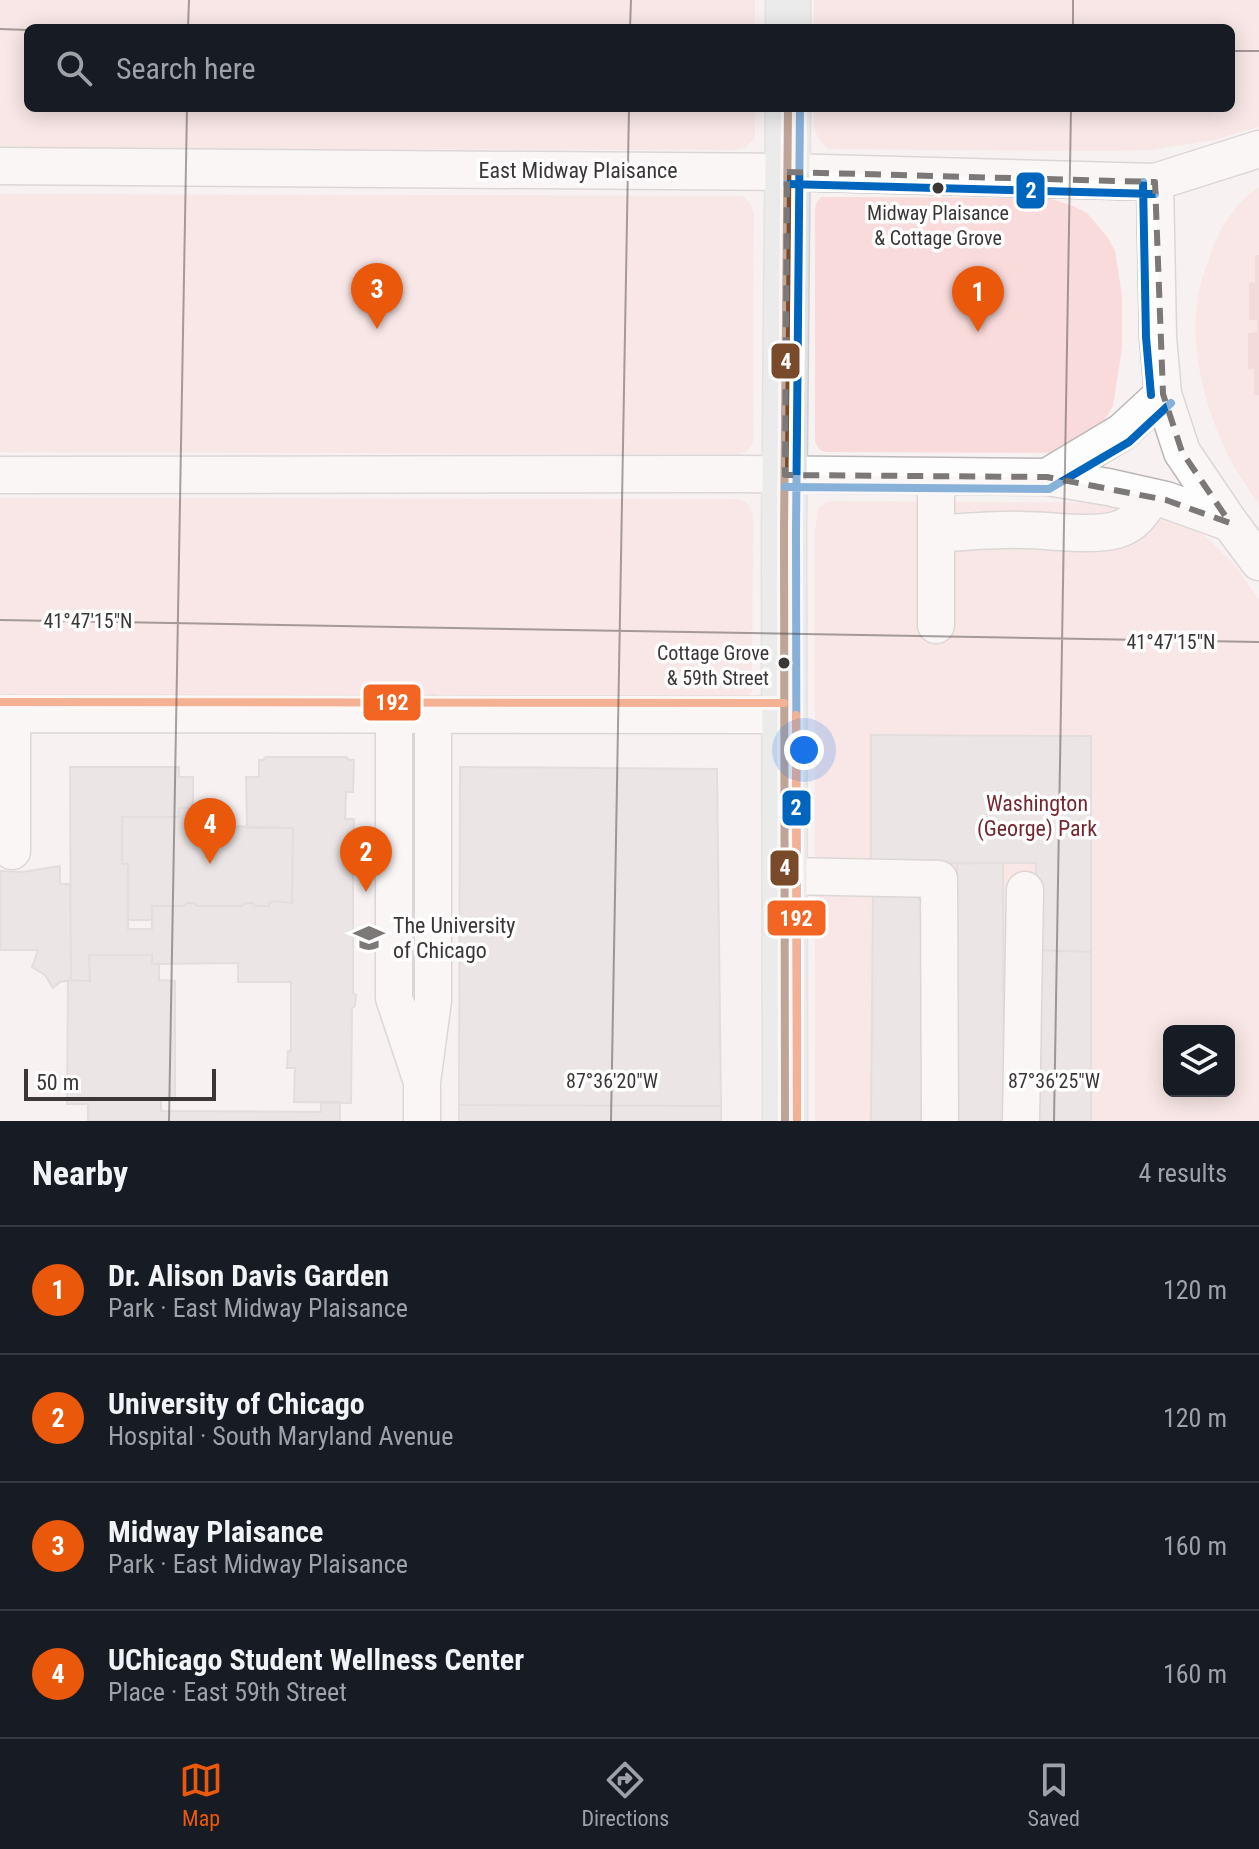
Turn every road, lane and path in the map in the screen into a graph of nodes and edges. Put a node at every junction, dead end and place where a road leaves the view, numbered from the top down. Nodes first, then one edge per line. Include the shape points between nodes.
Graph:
1 (788, 0) edge
2 (788, 24) edge
3 (788, 112) edge
4 (1259, 149) edge
5 (0, 166) edge
6 (787, 172) junction
7 (1155, 182) junction
8 (1163, 394) junction
9 (0, 475) edge
10 (785, 475) junction
11 (936, 476) junction
12 (1047, 477) junction
13 (1151, 497) junction
14 (1230, 523) junction
15 (936, 534) junction
16 (1259, 562) edge
17 (936, 625) dead end
18 (6, 714) edge
19 (394, 714) junction
20 (433, 714) junction
21 (784, 715) junction
22 (12, 851) dead end
23 (785, 876) junction
24 (1025, 890) dead end
25 (422, 1082) junction
26 (422, 1121) edge
27 (785, 1121) edge
28 (940, 1121) edge
29 (1021, 1121) edge

1 - 2 main road
3 - 6 main road
4 - 7 street, East Midway Plaisance
5 - 6 street, East Midway Plaisance
6 - 7 street, East Midway Plaisance
6 - 10 main road
7 - 8 street
8 - 12 street via 1122,432
8 - 14 street via 1182,452
9 - 10 street
10 - 11 street
10 - 21 main road
11 - 12 street
11 - 15 street
12 - 13 street
13 - 14 street
13 - 15 street via 1138,518 1114,531
14 - 16 street
15 - 17 street
18 - 19 street
18 - 22 street
19 - 20 street
19 - 25 street via 394,998
20 - 21 street
20 - 25 street via 433,1000
21 - 23 main road
23 - 27 main road
23 - 28 street via 939,879
24 - 29 street
25 - 26 street

